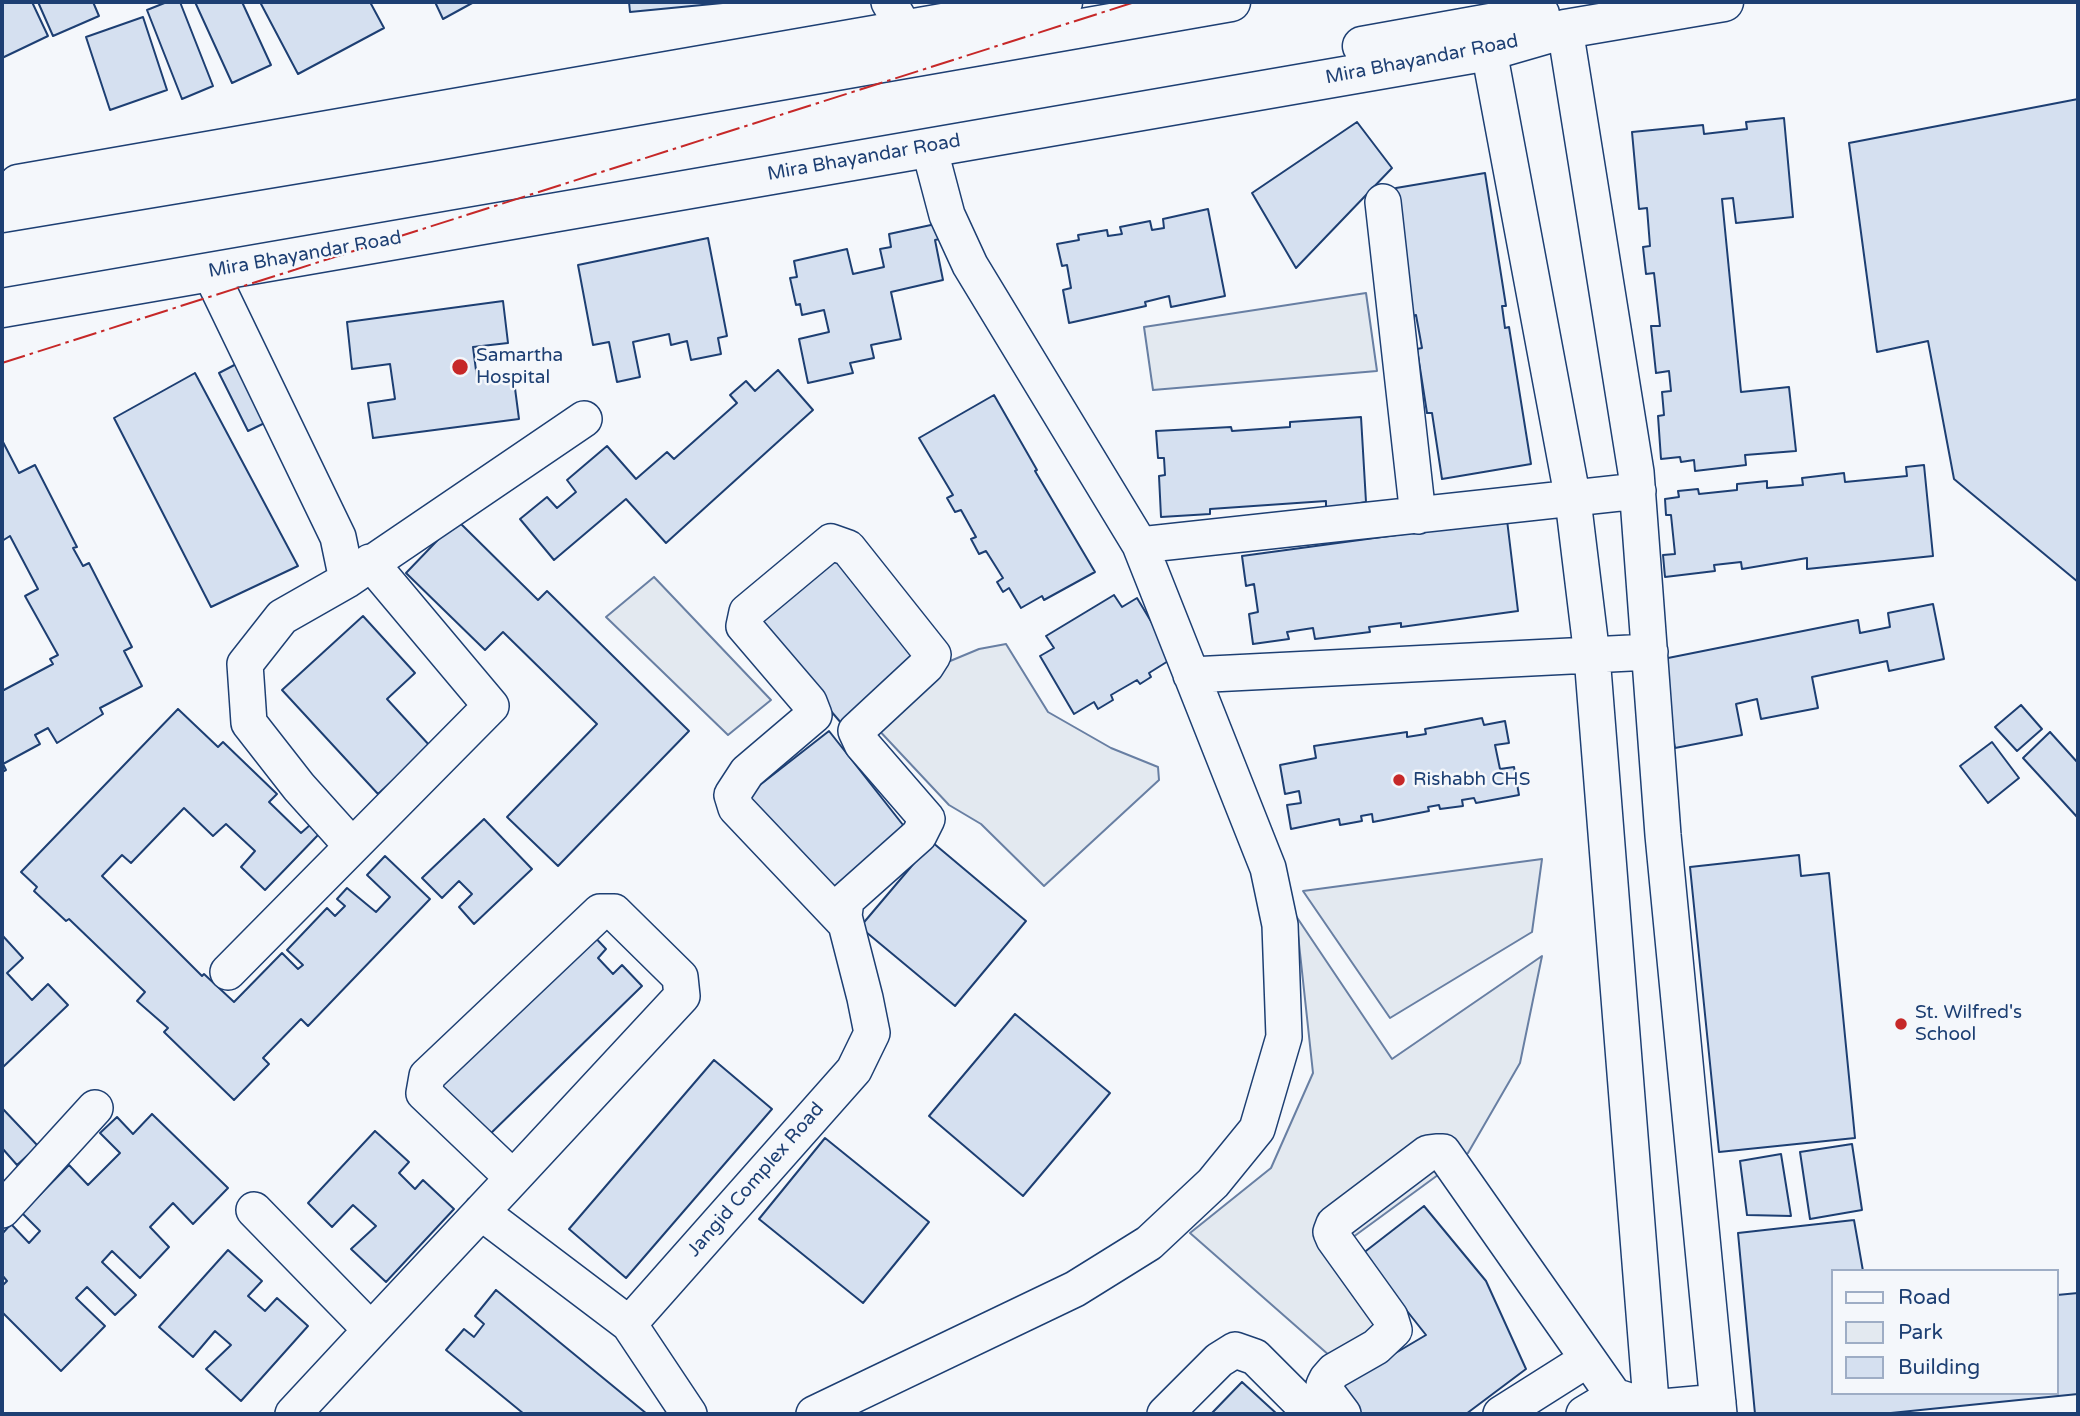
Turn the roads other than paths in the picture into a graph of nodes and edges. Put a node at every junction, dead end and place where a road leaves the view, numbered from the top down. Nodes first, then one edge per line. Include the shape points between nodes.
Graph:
1 (1063, 2) edge
2 (1231, 2) edge
3 (1608, 2) edge
4 (1724, 2) edge
5 (897, 15) edge
6 (1565, 29) junction
7 (1489, 51) junction
8 (929, 147) junction
9 (2, 186) edge
10 (1383, 202) dead end
11 (2, 213) edge
12 (210, 272) junction
13 (2, 285) edge
14 (2, 308) edge
15 (584, 419) dead end
16 (1638, 491) junction
17 (1573, 499) junction
18 (1418, 516) junction
19 (1140, 545) junction
20 (359, 571) junction
21 (1650, 652) junction
22 (1592, 656) junction
23 (1191, 675) junction
24 (352, 846) junction
25 (846, 924) junction
26 (228, 972) dead end
27 (95, 1108) dead end
28 (513, 1178) junction
29 (2, 1210) edge
30 (254, 1210) dead end
31 (481, 1212) junction
32 (629, 1324) junction
33 (371, 1330) junction
34 (1588, 1359) junction
35 (1614, 1396) junction
36 (1718, 1408) edge
37 (1652, 1411) edge
38 (293, 1414) edge
39 (689, 1414) edge
40 (814, 1414) edge
41 (1165, 1414) edge
42 (1312, 1414) edge
43 (1343, 1414) edge
44 (1501, 1414) edge
45 (1584, 1414) edge

1 - 5 main road
2 - 11 main road
3 - 13 main road
4 - 6 main road, Mira Bhayandar Road
5 - 9 main road
6 - 7 main road, Mira Bhayandar Road
6 - 16 street
7 - 8 main road, Mira Bhayandar Road
7 - 17 street
8 - 12 main road, Mira Bhayandar Road
8 - 19 street via 947,215 970,265
10 - 18 street
12 - 14 main road, Mira Bhayandar Road
12 - 20 street via 338,537
15 - 20 street
16 - 17 street
16 - 21 street
17 - 18 street
17 - 22 street
18 - 19 street
19 - 23 street
20 - 24 street via 282,617 244,664 250,723
20 - 24 street via 491,706
21 - 22 street
21 - 36 street
22 - 23 street
22 - 37 street
23 - 40 street via 1268,868 1280,925 1283,1037 1257,1129 1213,1183 1149,1243 1075,1289
24 - 26 street
25 - 25 street, Jangid Complex Road via 846,900 919,835 928,819 862,744 856,731 933,655 848,548 831,542 747,612 744,626 809,702 814,715 747,772 732,795 736,808
25 - 32 street, Jangid Complex Road via 872,1033 854,1070
27 - 29 street
28 - 28 street via 681,996 680,977 614,912 600,912 427,1076 424,1093
28 - 31 street
30 - 33 street
31 - 32 street
31 - 33 street
32 - 39 street
33 - 38 street
34 - 35 street
34 - 43 street via 1443,1152 1429,1153 1334,1224 1331,1232 1390,1317 1394,1330 1326,1379 1324,1385
34 - 44 street
35 - 37 street
35 - 45 street
36 - 37 street
41 - 42 street via 1235,1350 1255,1357

